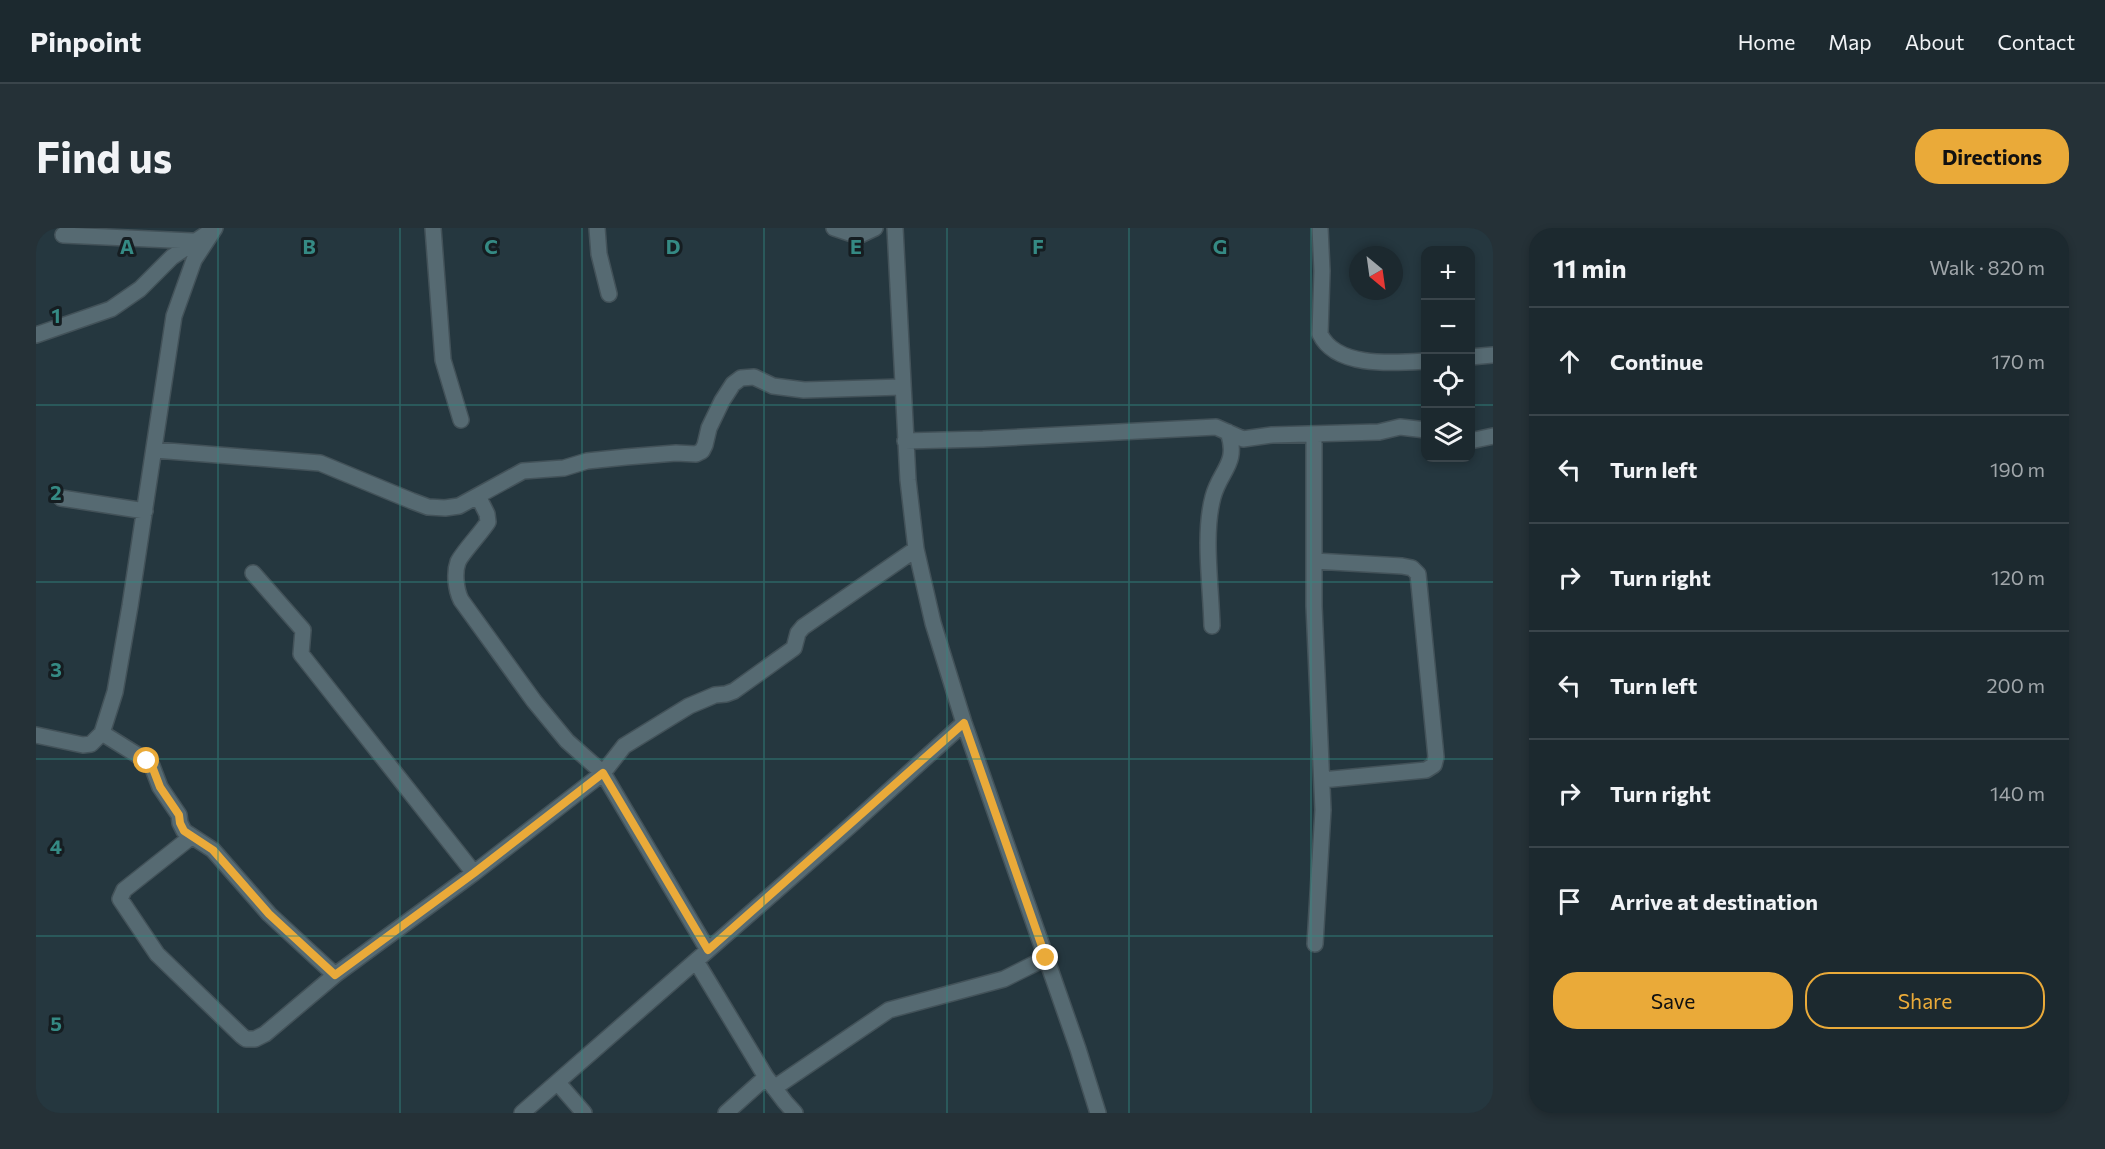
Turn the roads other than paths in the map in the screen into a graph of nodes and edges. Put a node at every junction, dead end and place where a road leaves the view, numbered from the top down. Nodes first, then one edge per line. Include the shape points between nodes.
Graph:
1 (215, 228) edge
2 (433, 228) edge
3 (597, 228) edge
4 (834, 228) edge
5 (875, 228) edge
6 (895, 228) edge
7 (1320, 228) edge
8 (63, 235) dead end
9 (192, 242) junction
10 (609, 294) dead end
11 (36, 335) edge
12 (1493, 355) edge
13 (1475, 357) edge
14 (1421, 361) edge
15 (902, 387) junction
16 (461, 420) dead end
17 (1421, 430) edge
18 (1228, 432) junction
19 (1314, 435) junction
20 (1493, 436) edge
21 (1475, 440) edge
22 (905, 441) junction
23 (155, 450) junction
24 (478, 496) junction
25 (61, 498) dead end
26 (145, 511) junction
27 (916, 549) junction
28 (1314, 561) junction
29 (253, 573) dead end
30 (1212, 626) dead end
31 (964, 723) junction
32 (102, 733) junction
33 (36, 735) edge
34 (603, 773) junction
35 (1322, 780) junction
36 (191, 837) junction
37 (474, 873) junction
38 (1315, 944) dead end
39 (708, 950) junction
40 (1046, 958) junction
41 (696, 961) junction
42 (335, 975) junction
43 (558, 1083) junction
44 (770, 1083) junction
45 (522, 1113) edge
46 (585, 1113) edge
47 (726, 1113) edge
48 (795, 1113) edge
49 (1098, 1113) edge

1 - 9 street
1 - 23 street via 194,260 174,316
2 - 16 street via 443,360
3 - 10 street
4 - 5 street via 858,236
6 - 15 street
7 - 14 street via 1320,334 1324,342 1332,351 1354,360
8 - 9 street
9 - 11 street via 140,289 111,309
12 - 13 street
15 - 22 street
15 - 24 street via 804,390 773,386 754,377 741,378 727,392 702,452 587,461 564,468 522,471
17 - 19 street via 1400,427 1379,432
18 - 19 street via 1243,439
18 - 22 street via 1216,427
18 - 30 street via 1233,446 1214,495 1208,524
19 - 28 street
20 - 21 street
22 - 27 street
23 - 24 street via 320,463 428,507 459,506
23 - 26 street
24 - 34 street via 488,522 459,561 457,592 534,701 567,741
25 - 26 street
26 - 32 street via 115,692
27 - 31 street via 933,623
27 - 34 street via 803,627 794,648 775,663 734,691 689,706 624,746
28 - 35 street
28 - 35 street via 1402,566 1418,574 1436,758 1426,770
29 - 37 street via 303,630 300,652 307,662
31 - 39 street
31 - 40 street
32 - 33 street via 91,744 83,745
32 - 36 street via 152,766 160,787
34 - 37 street
34 - 39 street
35 - 38 street
36 - 42 street via 213,850 269,914
36 - 42 street via 123,890 120,899 157,954 242,1036 255,1039 265,1034
37 - 42 street
39 - 41 street
40 - 44 street via 1004,979 889,1010
40 - 49 street
41 - 43 street
41 - 44 street
43 - 45 street
43 - 46 street
44 - 47 street
44 - 48 street

